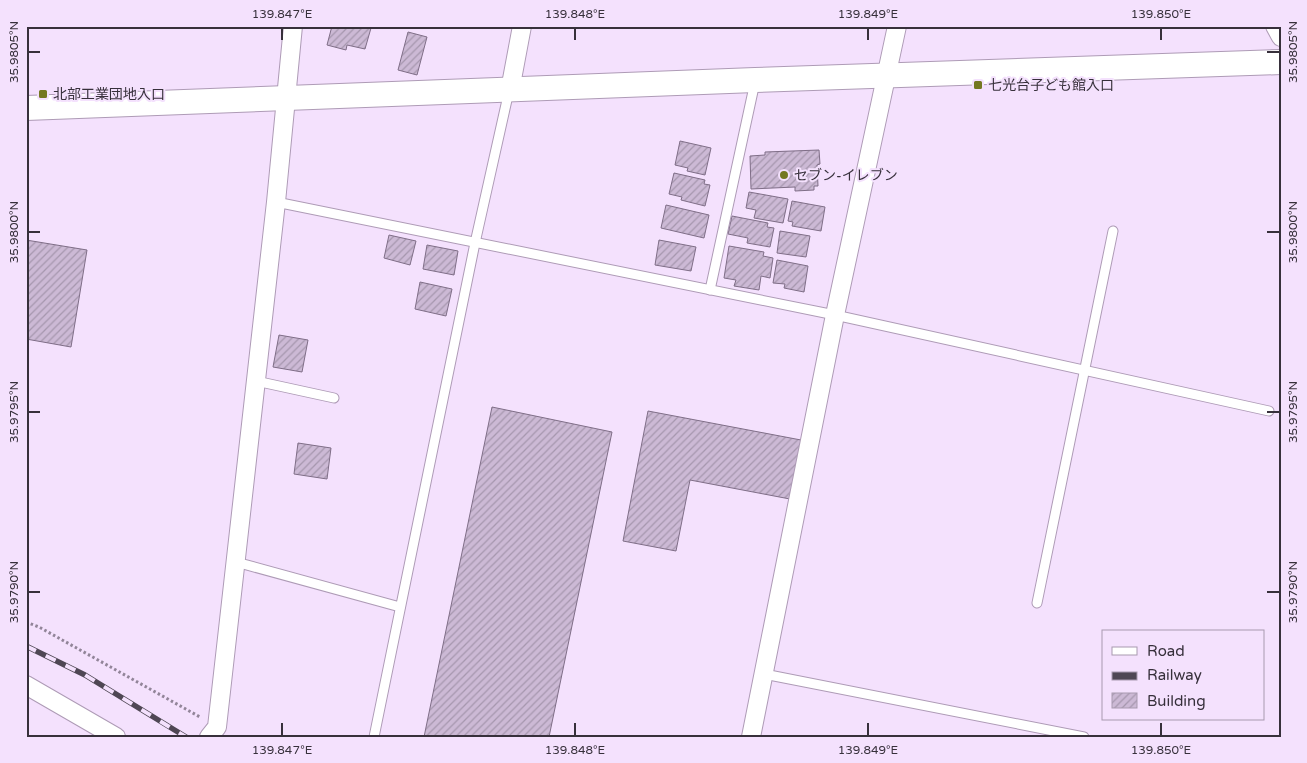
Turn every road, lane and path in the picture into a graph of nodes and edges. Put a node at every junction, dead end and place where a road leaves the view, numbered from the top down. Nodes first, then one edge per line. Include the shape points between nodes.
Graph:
1 (293, 26) edge
2 (522, 26) edge
3 (897, 26) edge
4 (1275, 26) edge
5 (1281, 38) edge
6 (1281, 62) edge
7 (887, 75) junction
8 (755, 80) junction
9 (510, 90) junction
10 (286, 98) junction
11 (26, 108) edge
12 (276, 202) junction
13 (1113, 231) dead end
14 (475, 243) junction
15 (710, 290) junction
16 (835, 315) junction
17 (1085, 370) junction
18 (256, 381) junction
19 (334, 398) dead end
20 (1269, 411) dead end
21 (236, 562) junction
22 (1037, 603) dead end
23 (400, 607) junction
24 (26, 622) edge
25 (764, 674) junction
26 (26, 685) edge
27 (213, 732) edge
28 (116, 737) edge
29 (374, 737) edge
30 (751, 737) edge
31 (1084, 737) edge

1 - 10 street
2 - 9 street
3 - 7 street
4 - 5 street
6 - 7 street
7 - 8 street
7 - 16 street
8 - 9 street
8 - 15 lane
9 - 10 street
9 - 14 lane
10 - 11 street
10 - 12 street
12 - 14 lane
12 - 18 street
13 - 17 lane
14 - 15 lane
14 - 23 lane
15 - 16 lane
16 - 17 lane
16 - 25 street
17 - 20 lane
17 - 22 lane
18 - 19 lane
18 - 21 street
21 - 23 lane
21 - 27 street
23 - 29 lane
24 - 27 path via 40,627
25 - 30 street
25 - 31 lane
26 - 28 street

